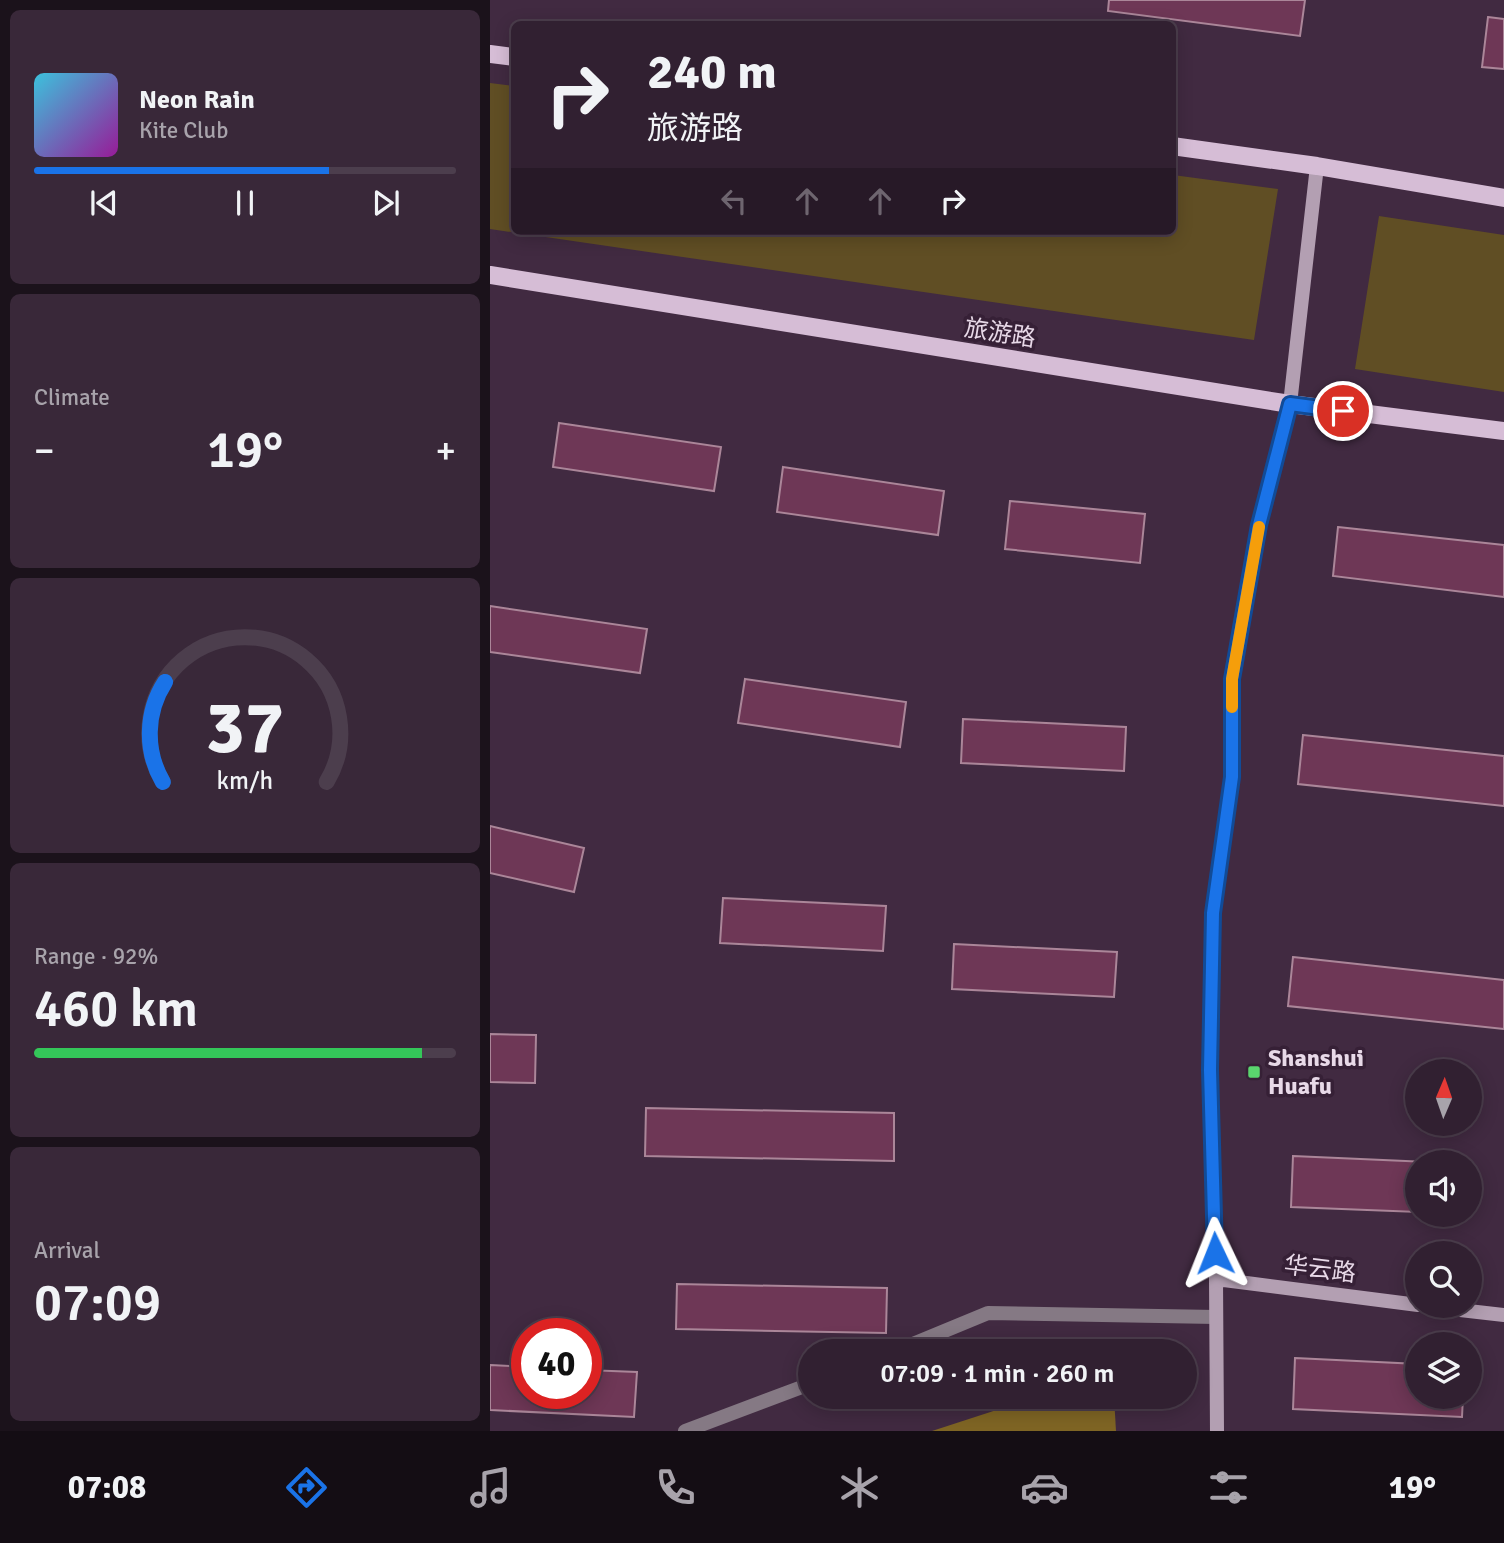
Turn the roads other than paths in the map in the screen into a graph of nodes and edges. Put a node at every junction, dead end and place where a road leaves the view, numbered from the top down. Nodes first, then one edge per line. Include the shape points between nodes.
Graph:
1 (490, 54) edge
2 (511, 57) edge
3 (1176, 147) edge
4 (1317, 166) junction
5 (1504, 198) edge
6 (490, 275) edge
7 (1290, 404) junction
8 (1504, 431) edge
9 (1216, 1279) junction
10 (1405, 1303) edge
11 (1482, 1312) edge
12 (1504, 1315) edge
13 (1216, 1317) junction
14 (926, 1339) edge
15 (798, 1389) edge
16 (685, 1431) edge
17 (1216, 1431) edge

1 - 2 main road
3 - 4 main road
4 - 5 main road
4 - 7 street
6 - 7 main road, 旅游路
7 - 8 main road, 旅游路
7 - 9 street via 1259,525 1232,679 1232,777 1213,913 1210,1070
9 - 10 street, 华云路
9 - 13 street
11 - 12 street
13 - 14 street via 988,1313
13 - 17 street
15 - 16 street

